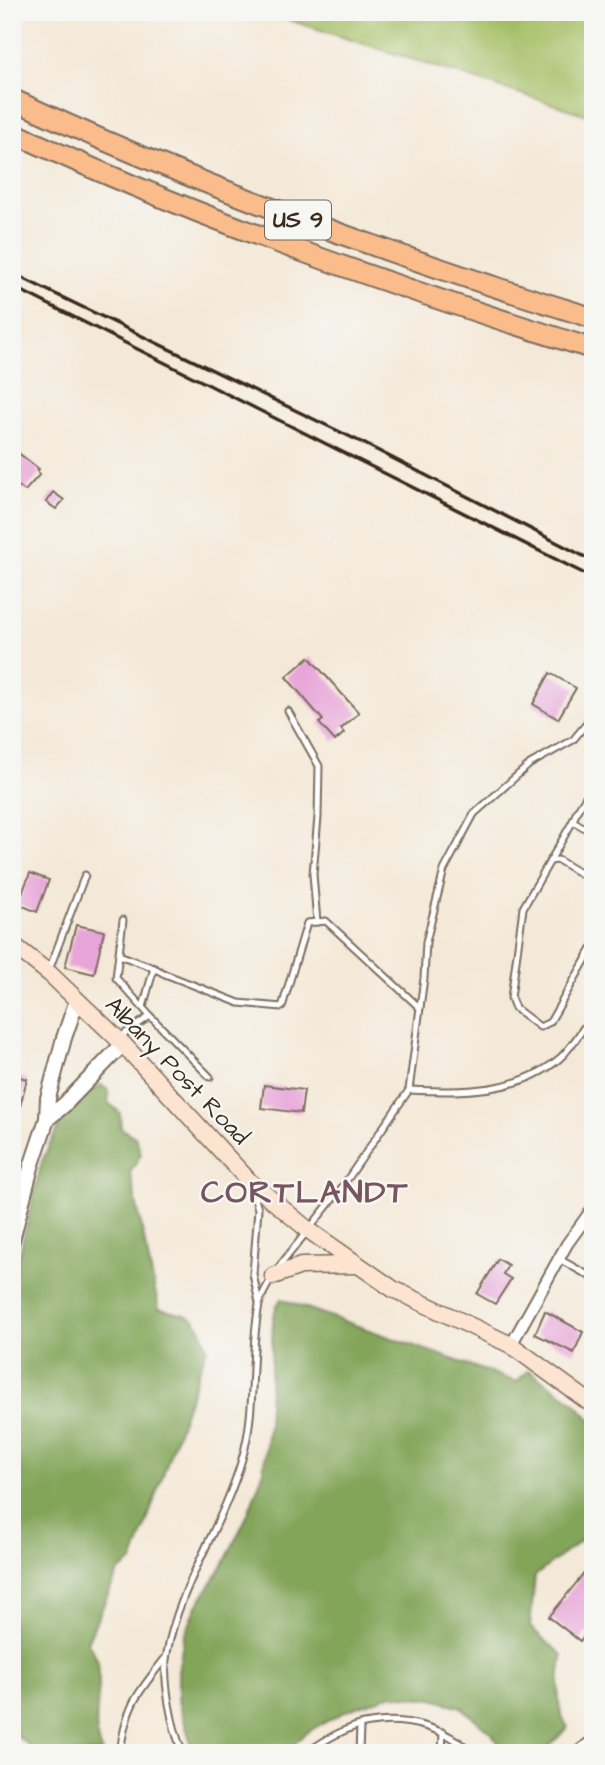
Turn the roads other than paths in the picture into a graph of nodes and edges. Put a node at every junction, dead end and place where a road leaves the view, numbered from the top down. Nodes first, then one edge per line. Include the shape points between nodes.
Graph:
1 (12, 99) edge
2 (12, 132) edge
3 (593, 318) edge
4 (593, 349) edge
5 (591, 662) dead end
6 (288, 711) dead end
7 (593, 785) edge
8 (573, 821) junction
9 (593, 833) edge
10 (550, 861) junction
11 (85, 875) dead end
12 (593, 881) edge
13 (123, 920) dead end
14 (317, 922) junction
15 (12, 944) edge
16 (592, 951) edge
17 (119, 955) junction
18 (154, 968) junction
19 (48, 973) junction
20 (77, 1000) junction
21 (142, 1007) junction
22 (421, 1008) junction
23 (593, 1014) edge
24 (150, 1016) junction
25 (120, 1041) junction
26 (210, 1077) dead end
27 (409, 1090) junction
28 (47, 1119) junction
29 (249, 1181) junction
30 (593, 1208) edge
31 (307, 1229) junction
32 (12, 1240) edge
33 (559, 1259) junction
34 (357, 1265) junction
35 (273, 1276) junction
36 (593, 1278) edge
37 (259, 1303) junction
38 (511, 1345) junction
39 (593, 1405) edge
40 (166, 1657) junction
41 (360, 1726) junction
42 (443, 1732) junction
43 (593, 1737) edge
44 (12, 1746) edge
45 (24, 1753) edge
46 (120, 1753) edge
47 (183, 1753) edge
48 (306, 1753) edge
49 (359, 1753) edge
50 (442, 1753) edge
51 (472, 1753) edge
52 (573, 1753) edge

1 - 3 highway, US 9 via 159,165 309,224
2 - 4 highway, US 9 via 298,251
5 - 22 lane via 592,704 587,723 573,740 530,764 474,814 444,870 426,942
6 - 14 lane via 319,766 313,874
7 - 8 lane
8 - 9 lane
8 - 10 lane
10 - 12 lane via 558,860
10 - 16 lane via 523,908 511,998 515,1009 540,1027 550,1022
11 - 19 lane
13 - 17 lane
14 - 18 lane via 307,923 282,1007 239,1003
14 - 22 lane via 326,921
15 - 19 main road, Albany Post Road
17 - 18 lane
17 - 21 lane via 116,978
18 - 21 lane
19 - 20 main road, Albany Post Road
20 - 25 main road, Albany Post Road
20 - 28 street via 48,1098
21 - 24 lane
22 - 27 lane
23 - 27 lane via 562,1056 535,1076 502,1087
24 - 25 lane
24 - 26 lane
25 - 28 street
25 - 29 main road, Albany Post Road
27 - 31 lane via 340,1190
28 - 32 street
29 - 31 main road, Albany Post Road
29 - 37 lane via 258,1209 253,1274
30 - 33 street
31 - 34 main road, Albany Post Road
31 - 35 lane
33 - 36 lane
33 - 38 street
34 - 35 main road via 301,1266
34 - 38 main road, Albany Post Road via 393,1289
35 - 37 lane
37 - 40 lane via 243,1458 186,1594
38 - 39 main road, Albany Post Road
40 - 46 lane via 134,1697
40 - 47 lane
41 - 42 lane via 394,1722
41 - 48 lane
41 - 49 lane
42 - 50 lane
42 - 51 lane
43 - 52 lane
44 - 45 lane

